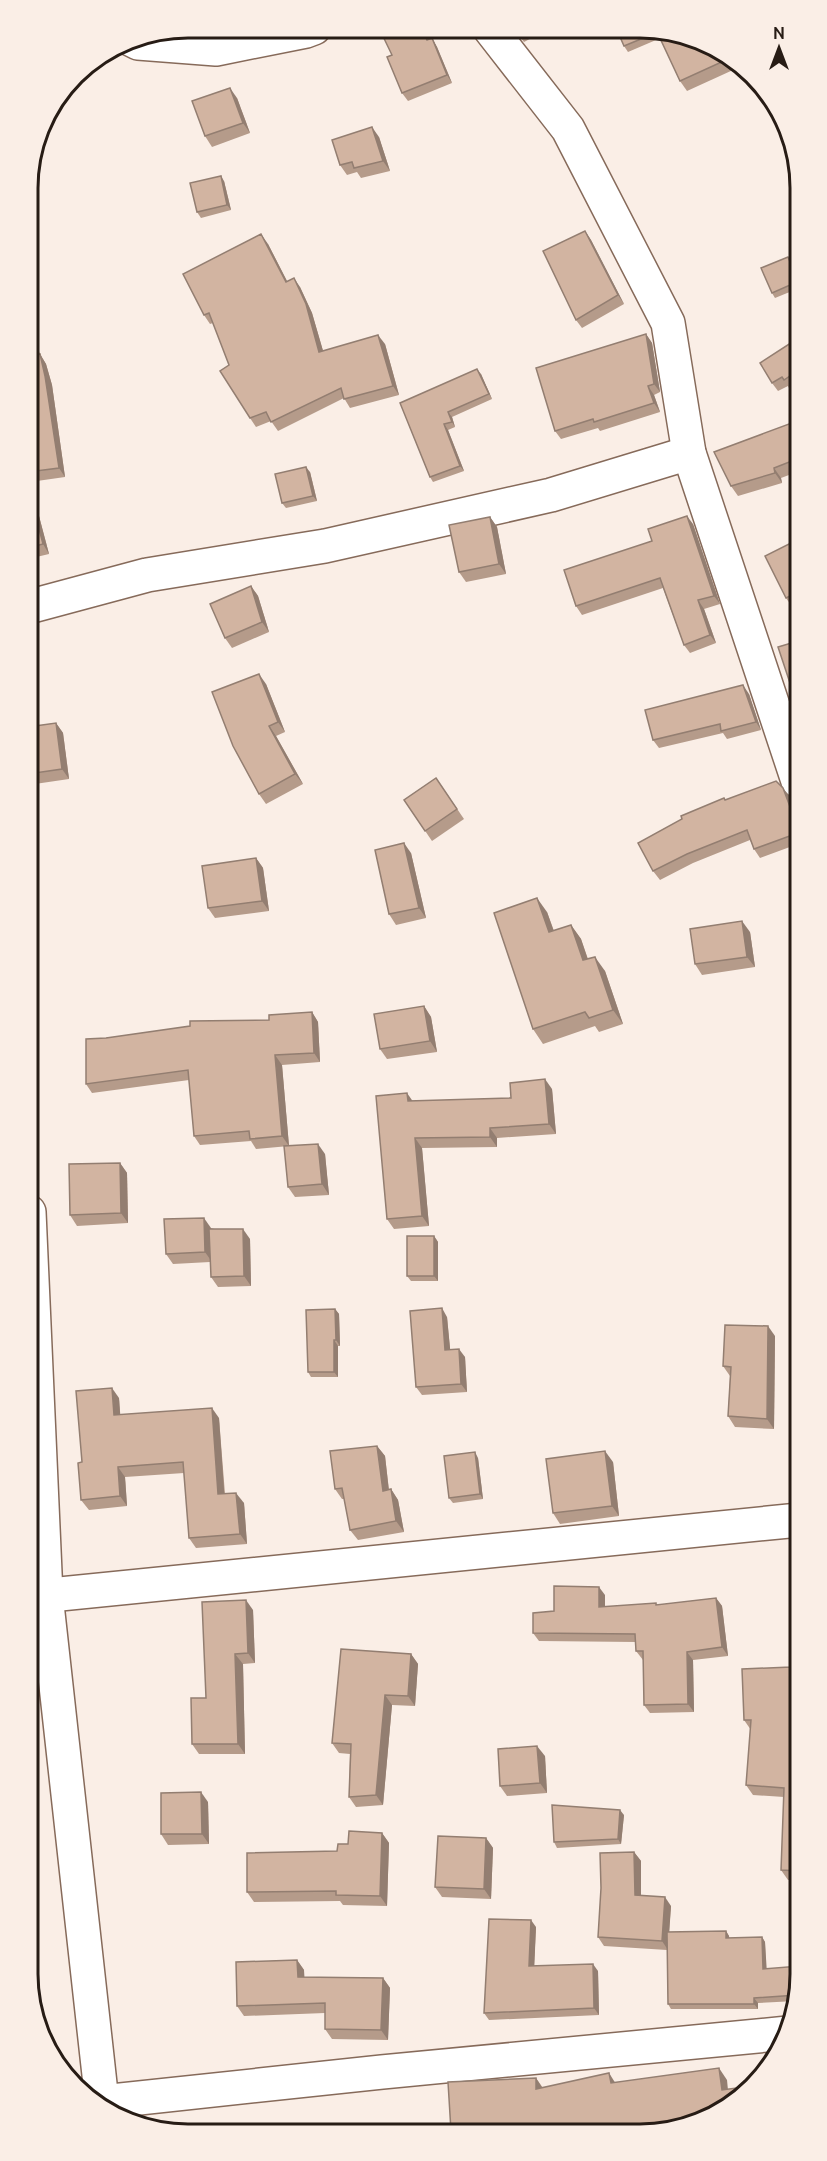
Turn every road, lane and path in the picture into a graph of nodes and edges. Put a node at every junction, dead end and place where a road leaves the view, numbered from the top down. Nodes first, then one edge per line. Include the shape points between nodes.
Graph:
1 (271, 38) edge
2 (497, 38) edge
3 (145, 44) edge
4 (689, 453) junction
5 (38, 604) edge
6 (790, 756) edge
7 (789, 1521) edge
8 (38, 1596) edge
9 (776, 2034) edge
10 (101, 2095) edge
11 (110, 2101) edge

1 - 3 street via 216,49
2 - 4 street via 568,129 668,323
4 - 5 street via 551,495 325,546 147,576
4 - 6 street
7 - 8 street
8 - 10 street
9 - 11 street

